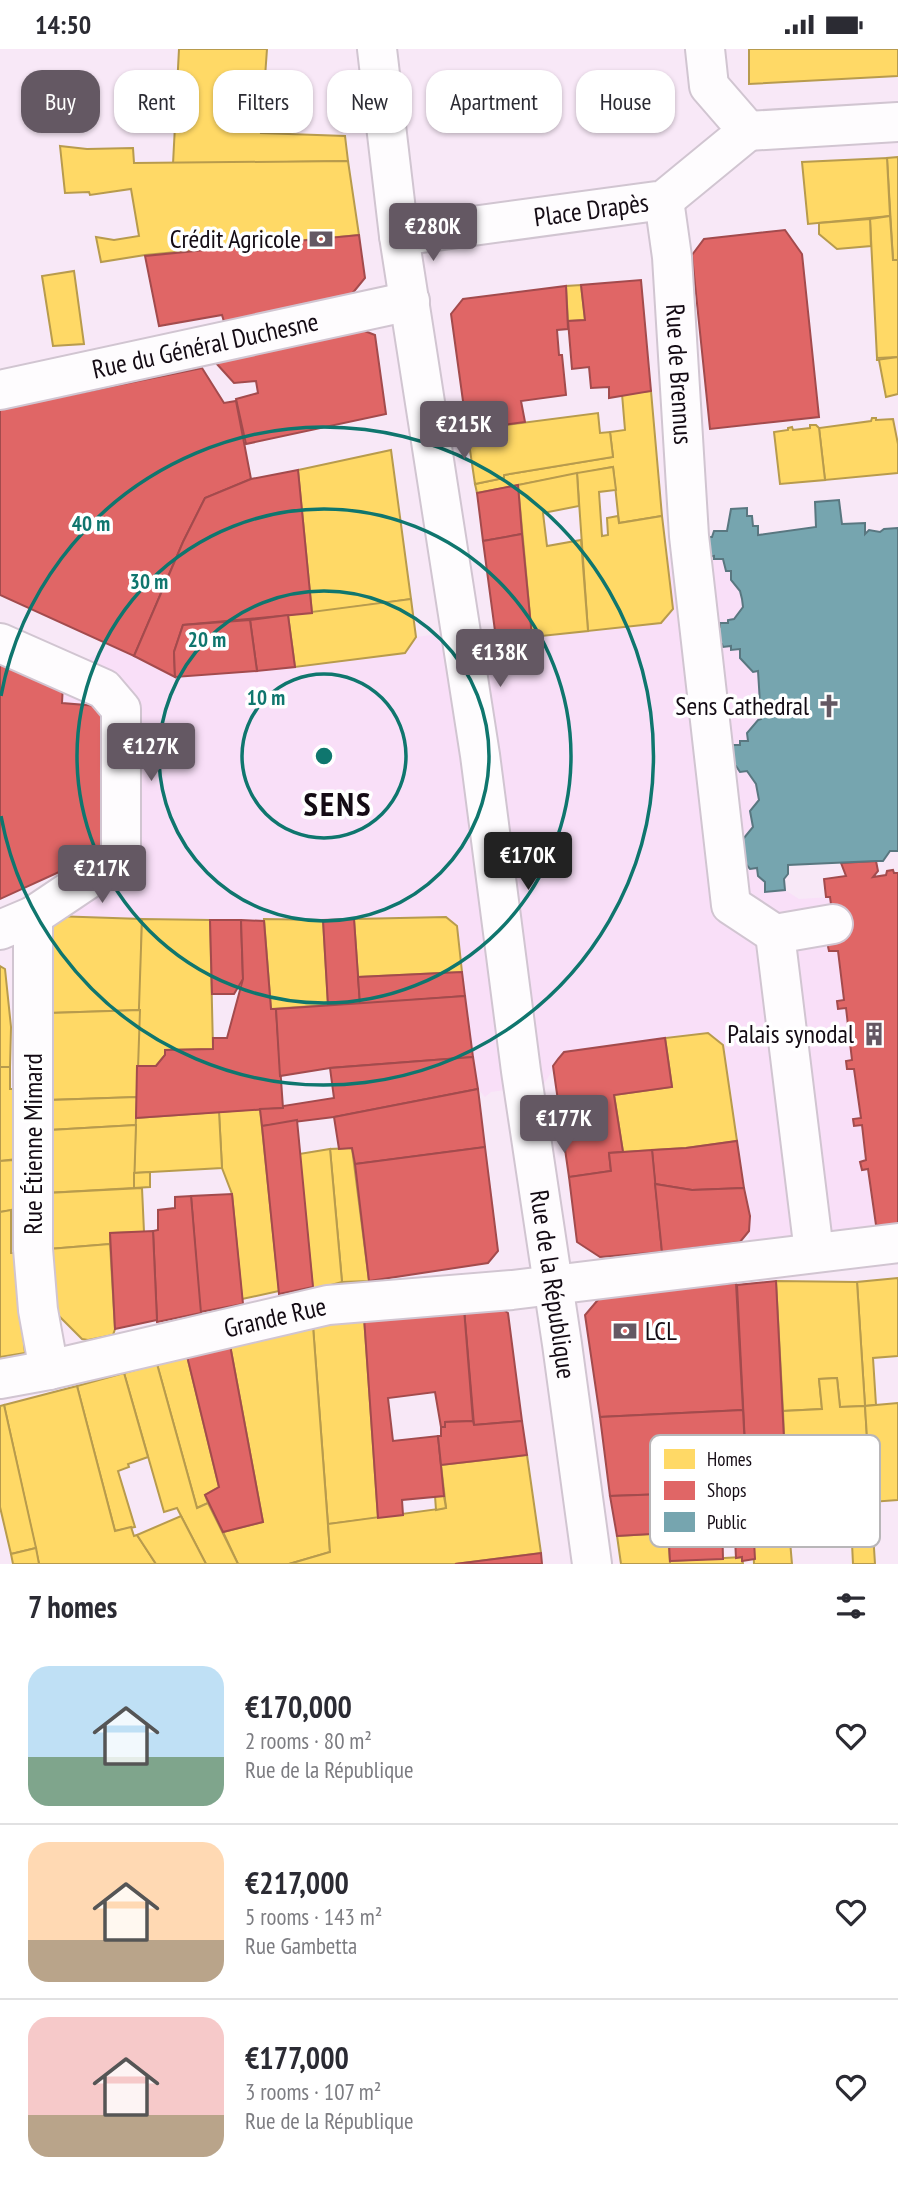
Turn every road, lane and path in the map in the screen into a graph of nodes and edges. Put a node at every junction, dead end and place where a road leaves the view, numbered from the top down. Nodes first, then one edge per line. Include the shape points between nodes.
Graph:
1 (377, 49) edge
2 (705, 49) edge
3 (898, 121) edge
4 (748, 131) junction
5 (664, 200) junction
6 (398, 236) junction
7 (410, 300) junction
8 (0, 390) edge
9 (0, 643) edge
10 (16, 923) edge
11 (834, 924) dead end
12 (775, 934) junction
13 (898, 1243) edge
14 (814, 1252) junction
15 (553, 1283) junction
16 (49, 1370) junction
17 (0, 1379) edge
18 (592, 1564) edge

1 - 6 street, Rue de la République
2 - 4 street via 709,86
3 - 4 street
4 - 5 street, Place Drapès
5 - 6 street, Place Drapès
5 - 12 street, Rue de Brennus via 672,257 690,548 731,905
6 - 7 street, Rue de la République
7 - 8 street, Rue du Général Duchesne
7 - 15 street, Rue de la République via 481,755
9 - 10 street via 104,689 121,709 121,857
10 - 16 street, Rue Étienne Mimard via 33,1248
11 - 12 street
12 - 14 street
13 - 14 street, Grande Rue
14 - 15 street, Grande Rue
15 - 16 street, Grande Rue via 328,1305
15 - 18 street, Rue de la République
16 - 17 street, Grande Rue

